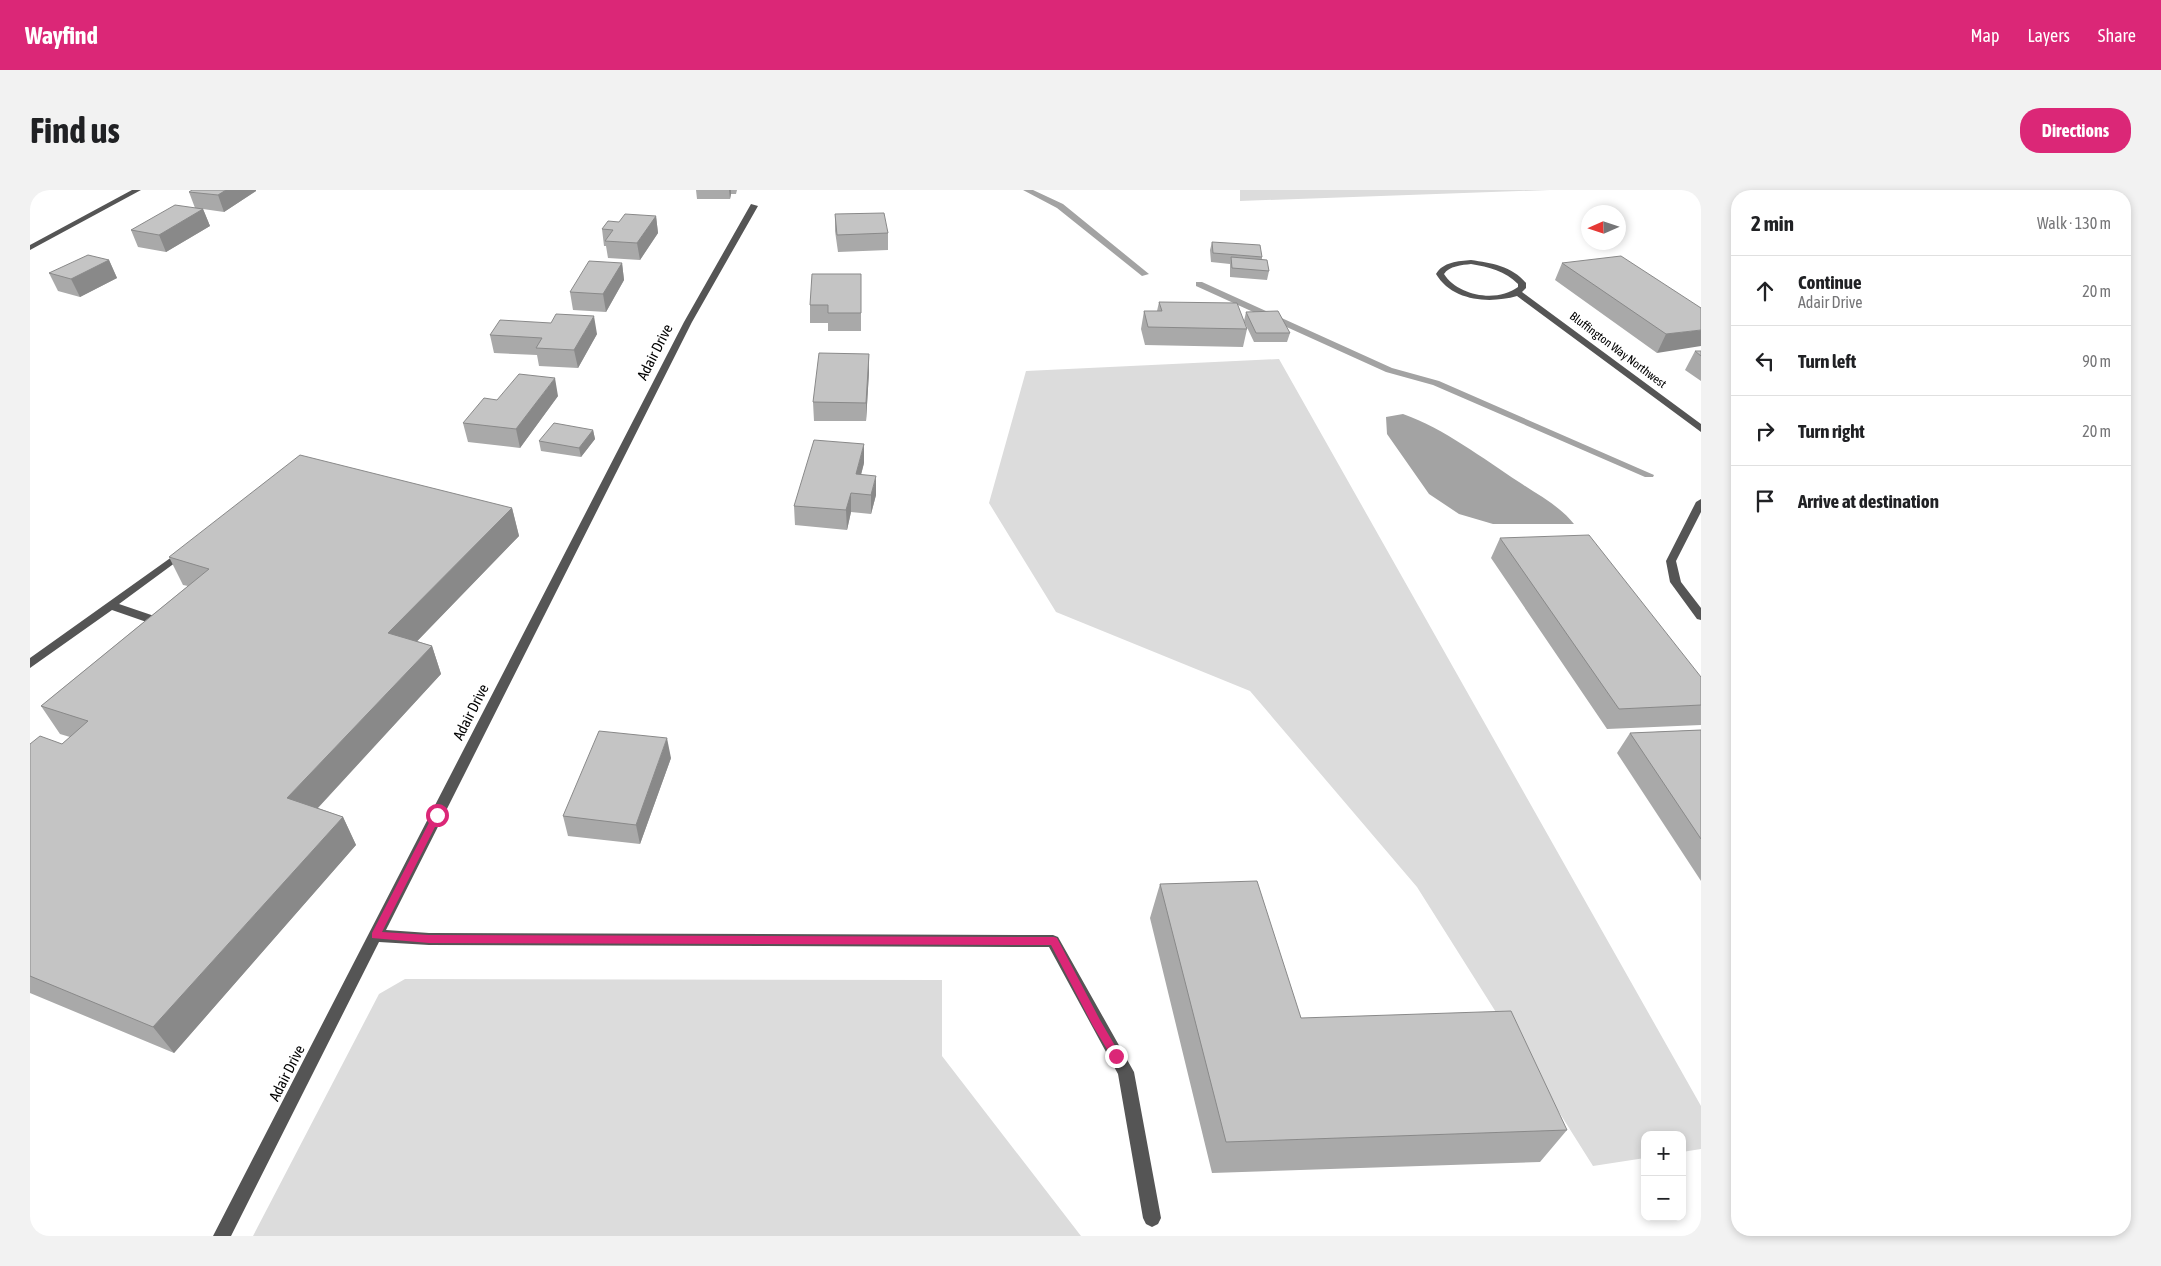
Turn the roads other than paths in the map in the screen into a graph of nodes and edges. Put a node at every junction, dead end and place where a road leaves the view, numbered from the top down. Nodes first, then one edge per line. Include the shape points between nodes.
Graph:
1 (137, 190) edge
2 (754, 206) dead end
3 (30, 248) edge
4 (1518, 293) junction
5 (1701, 429) edge
6 (1701, 502) edge
7 (191, 546) edge
8 (110, 605) junction
9 (1701, 616) edge
10 (169, 625) edge
11 (30, 664) edge
12 (376, 936) junction
13 (1152, 1218) dead end
14 (222, 1236) edge

1 - 3 street
2 - 12 street, Adair Drive via 688,322
4 - 4 street via 1522,283 1513,274 1497,267 1459,263 1443,269 1440,274 1449,286 1472,295 1499,298
4 - 5 street, Bluffington Way Northwest
6 - 9 street via 1671,561 1676,582
7 - 8 street
8 - 10 street
8 - 11 street
12 - 13 street via 429,939 1054,941 1096,1023 1126,1072
12 - 14 street, Adair Drive

